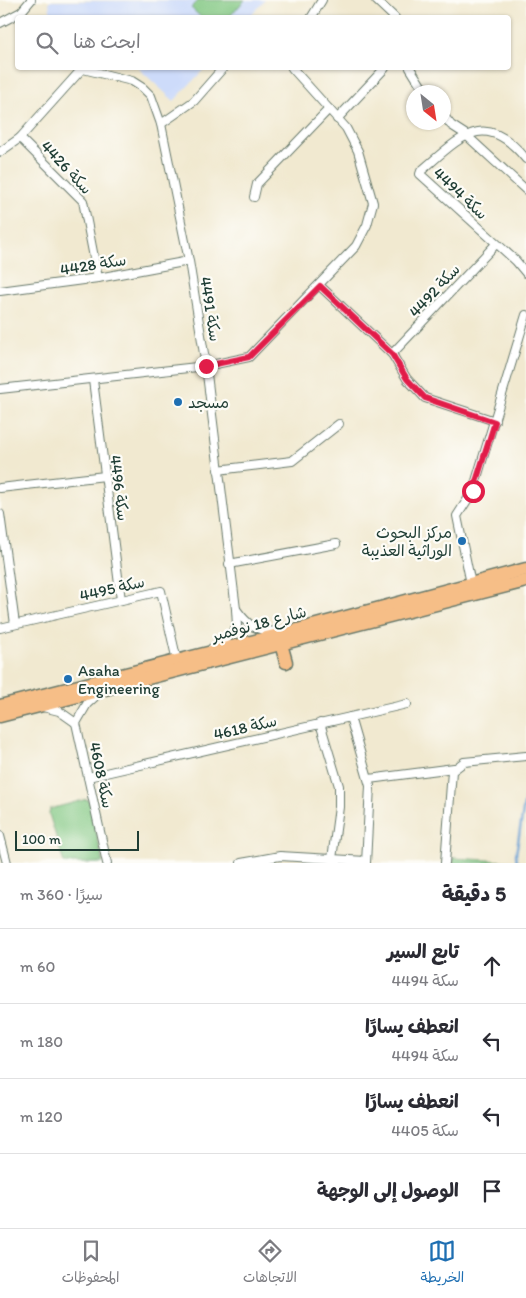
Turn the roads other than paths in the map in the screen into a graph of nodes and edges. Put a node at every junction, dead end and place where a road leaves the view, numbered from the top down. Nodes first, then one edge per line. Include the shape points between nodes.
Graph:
1 (31, 0) edge
2 (322, 0) edge
3 (376, 0) edge
4 (23, 15) edge
5 (313, 15) edge
6 (391, 15) edge
7 (15, 18) edge
8 (0, 23) edge
9 (79, 70) edge
10 (84, 70) edge
11 (222, 70) edge
12 (294, 70) edge
13 (383, 70) edge
14 (411, 70) edge
15 (421, 85) edge
16 (329, 109) junction
17 (337, 118) junction
18 (161, 124) junction
19 (451, 126) edge
20 (465, 134) junction
21 (20, 138) junction
22 (0, 152) edge
23 (526, 159) edge
24 (526, 190) edge
25 (254, 197) dead end
26 (496, 244) junction
27 (189, 261) junction
28 (526, 273) edge
29 (98, 278) junction
30 (320, 286) junction
31 (0, 291) edge
32 (526, 315) edge
33 (392, 354) junction
34 (206, 366) junction
35 (93, 380) junction
36 (0, 389) edge
37 (495, 422) junction
38 (339, 424) dead end
39 (218, 470) junction
40 (104, 476) junction
41 (0, 488) edge
42 (0, 514) edge
43 (336, 544) dead end
44 (229, 564) junction
45 (526, 569) edge
46 (526, 581) edge
47 (471, 584) junction
48 (121, 600) junction
49 (236, 609) junction
50 (16, 624) junction
51 (0, 628) edge
52 (290, 632) junction
53 (281, 644) junction
54 (199, 656) junction
55 (177, 661) junction
56 (286, 662) dead end
57 (103, 690) junction
58 (408, 704) dead end
59 (0, 706) edge
60 (38, 706) junction
61 (0, 716) edge
62 (350, 717) junction
63 (76, 723) junction
64 (320, 723) junction
65 (526, 756) edge
66 (454, 768) junction
67 (88, 777) junction
68 (369, 779) junction
69 (0, 836) edge
70 (332, 859) junction
71 (366, 862) edge
72 (7, 863) edge
73 (107, 863) edge
74 (241, 863) edge
75 (445, 863) edge

1 - 4 street
2 - 5 street
3 - 6 street
7 - 8 street
9 - 21 street, سكة 4426
10 - 18 street, سكة 4491 via 132,82 143,88 150,96
11 - 18 street via 194,101
12 - 16 street
13 - 17 street
14 - 15 street
16 - 17 street
16 - 25 street via 257,184
17 - 30 street via 358,151 372,203 367,225 356,246
18 - 27 street, سكة 4491
19 - 20 street
20 - 23 street via 481,131 499,136
20 - 24 street
20 - 26 street, سكة 4494 via 420,174
21 - 22 street, سكة 4426
21 - 29 street, سكة 4426 via 83,201
26 - 28 street, سكة 4494
26 - 33 street, سكة 4492
27 - 29 street, سكة 4428
27 - 34 street, سكة 4491
29 - 31 street, سكة 4428
30 - 33 street
30 - 34 street via 249,357
32 - 37 street
33 - 37 street via 407,379 425,398
34 - 35 street
34 - 39 street, سكة 4491
35 - 36 street
35 - 40 street, سكة 4496
37 - 47 street via 473,491 457,516
38 - 39 street via 292,460
39 - 44 street, سكة 4491
40 - 41 street
40 - 48 street, سكة 4496
42 - 50 street
43 - 44 street
44 - 49 street, سكة 4491
45 - 47 main road, شارع 18 نوفمبر
46 - 53 main road, شارع 18 نوفمبر
47 - 52 main road, شارع 18 نوفمبر
48 - 50 street, سكة 4495
48 - 55 street, سكة 4495 via 161,591
49 - 52 street via 248,625 264,631
49 - 54 street, سكة 4491 via 237,626 225,641
50 - 51 street, سكة 4495
52 - 54 main road, شارع 18 نوفمبر
53 - 56 main road
53 - 57 main road, شارع 18 نوفمبر
54 - 55 main road, شارع 18 نوفمبر
55 - 59 main road, شارع 18 نوفمبر
57 - 60 main road, شارع 18 نوفمبر
57 - 63 street, سكة 4608 via 87,704
58 - 62 street, سكة 4618
60 - 61 main road, شارع 18 نوفمبر
60 - 63 street, سكة 4608 via 59,711
62 - 64 street, سكة 4618
62 - 68 street
63 - 67 street, سكة 4608
64 - 67 street, سكة 4618
64 - 70 street via 339,786
65 - 66 street via 464,762
66 - 68 street
66 - 75 street via 450,778
67 - 73 street, سكة 4608
68 - 71 street
69 - 72 street
70 - 71 street
70 - 74 street via 280,856

